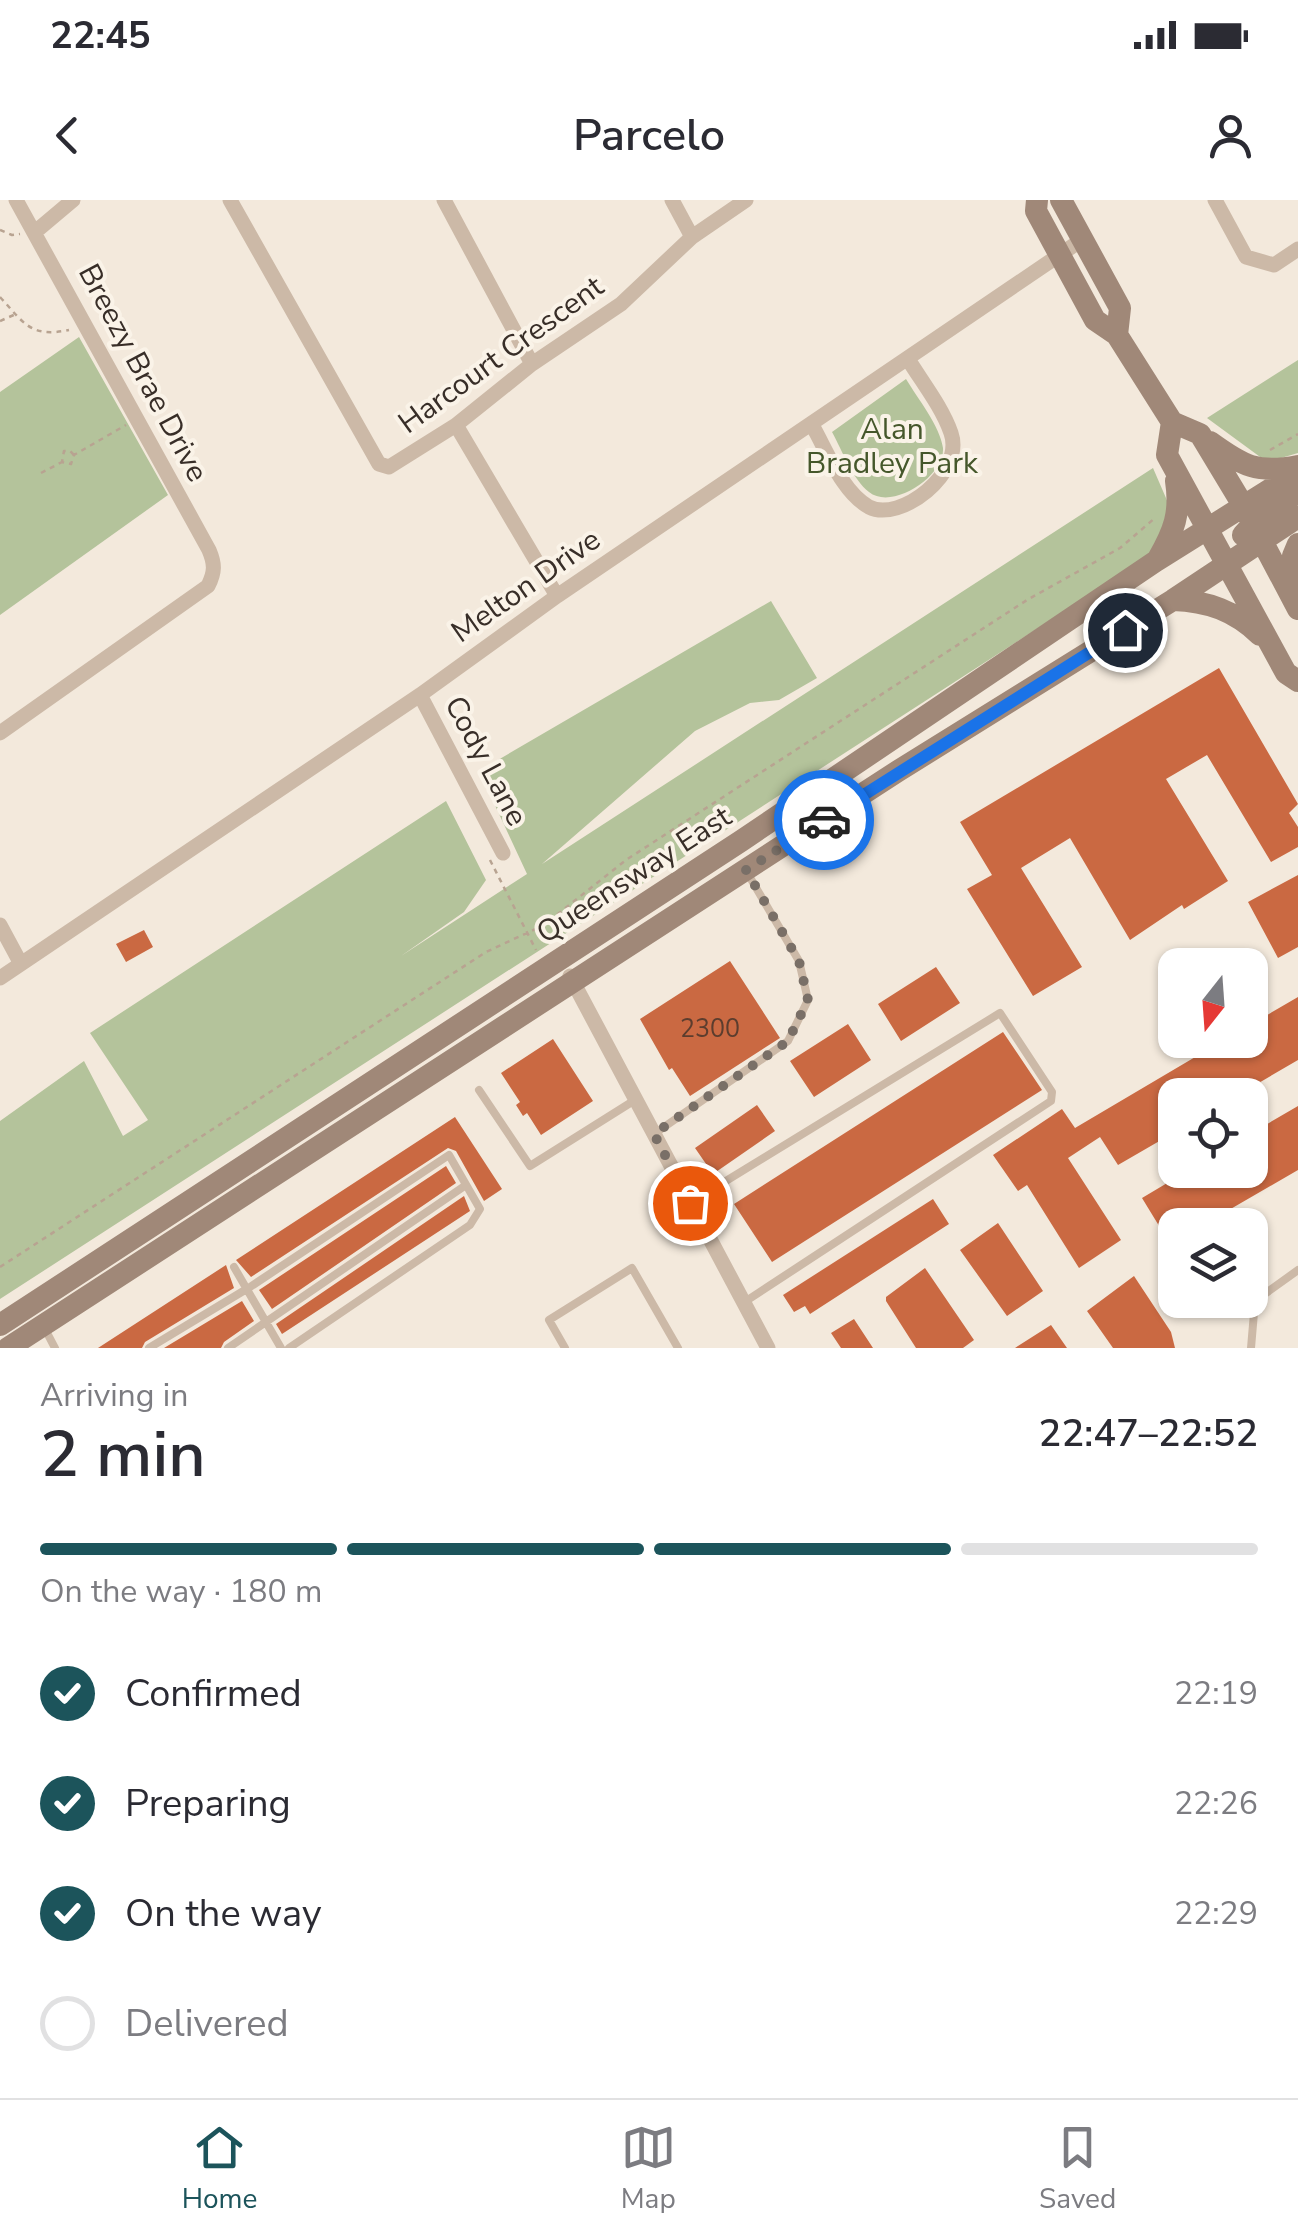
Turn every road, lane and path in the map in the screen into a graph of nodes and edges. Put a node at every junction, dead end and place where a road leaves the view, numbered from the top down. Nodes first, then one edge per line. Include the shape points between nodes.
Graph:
1 (16, 200) edge
2 (73, 200) edge
3 (230, 200) edge
4 (444, 200) edge
5 (672, 200) edge
6 (746, 200) edge
7 (1037, 200) edge
8 (1061, 200) edge
9 (1215, 200) edge
10 (36, 232) junction
11 (692, 237) junction
12 (1083, 239) junction
13 (1298, 250) edge
14 (1058, 256) junction
15 (0, 297) edge
16 (16, 314) junction
17 (0, 321) edge
18 (86, 325) junction
19 (1117, 335) junction
20 (908, 359) junction
21 (532, 364) junction
22 (136, 419) junction
23 (1172, 422) junction
24 (456, 425) junction
25 (812, 425) junction
26 (1200, 434) junction
27 (1298, 434) edge
28 (1267, 454) dead end
29 (74, 455) junction
30 (62, 462) junction
31 (1174, 468) junction
32 (1298, 469) edge
33 (41, 473) dead end
34 (1298, 492) edge
35 (1162, 516) dead end
36 (1298, 517) edge
37 (1253, 524) junction
38 (1208, 528) junction
39 (1298, 544) edge
40 (1234, 560) junction
41 (1156, 561) junction
42 (1298, 594) edge
43 (556, 596) junction
44 (1173, 600) junction
45 (1298, 609) edge
46 (1272, 646) junction
47 (1298, 681) edge
48 (420, 695) junction
49 (0, 733) edge
50 (504, 853) joint
51 (746, 870) junction
52 (0, 925) edge
53 (527, 933) junction
54 (551, 959) junction
55 (21, 964) junction
56 (0, 978) edge
57 (573, 983) junction
58 (478, 1090) dead end
59 (635, 1100) junction
60 (654, 1134) junction
61 (466, 1184) junction
62 (690, 1203) junction
63 (0, 1267) edge
64 (234, 1268) dead end
65 (1298, 1270) edge
66 (248, 1288) junction
67 (744, 1303) junction
68 (266, 1321) junction
69 (0, 1325) edge
70 (43, 1325) junction
71 (8, 1348) edge
72 (56, 1348) edge
73 (149, 1348) edge
74 (228, 1348) edge
75 (281, 1348) edge
76 (289, 1348) edge
77 (564, 1348) edge
78 (678, 1348) edge
79 (768, 1348) edge
80 (1251, 1348) edge

1 - 10 street, Breezy Brae Drive
2 - 10 street
3 - 24 street, Harcourt Crescent via 379,464 390,467
4 - 21 street
5 - 11 street
6 - 11 street, Harcourt Crescent
7 - 14 main road
8 - 12 main road
9 - 13 street via 1246,257 1274,265
10 - 18 street, Breezy Brae Drive
11 - 21 street, Harcourt Crescent via 620,304
12 - 14 street, Melton Drive
12 - 19 main road via 1120,308
14 - 19 main road via 1095,320
14 - 20 street, Melton Drive
15 - 16 path
16 - 17 path
16 - 18 path via 41,333
18 - 22 street, Breezy Brae Drive
19 - 23 main road
20 - 25 street, Melton Drive
20 - 25 street via 952,433 952,461 941,480 899,508 870,507 849,487
21 - 24 street, Harcourt Crescent
22 - 29 path
22 - 49 street, Breezy Brae Drive via 214,561 214,574 198,594
23 - 26 main road
23 - 31 main road via 1167,455
24 - 43 street
25 - 43 street, Melton Drive
26 - 32 main road via 1250,467
26 - 37 main road
27 - 28 path
29 - 30 path via 71,464
29 - 30 path via 64,451
30 - 33 path
31 - 38 main road
31 - 41 main road via 1177,520
32 - 37 main road, Queensway East
34 - 37 main road
35 - 53 path via 626,860
36 - 37 main road, Queensway East
37 - 38 main road, Queensway East
37 - 40 main road, Queensway East
37 - 45 main road
38 - 40 main road
38 - 41 main road, Queensway East
39 - 42 main road via 1292,556
40 - 44 main road, Queensway East
40 - 46 main road
41 - 54 main road, Queensway East via 757,831
43 - 48 street, Melton Drive
44 - 46 main road via 1228,610
44 - 51 main road, Queensway East
46 - 47 main road
48 - 50 street, Cody Lane
48 - 55 street, Melton Drive
50 - 53 path via 489,861
51 - 57 main road, Queensway East
51 - 60 lane via 799,961 808,1000 788,1041
52 - 55 street
53 - 54 path
53 - 63 path via 470,963
54 - 57 street
54 - 69 main road, Queensway East
55 - 56 street, Melton Drive
57 - 59 street
57 - 70 main road, Queensway East
58 - 59 lane via 530,1166
59 - 60 street
60 - 62 street
61 - 66 lane via 449,1155
61 - 68 lane
61 - 76 lane via 480,1210 470,1225
62 - 67 street
62 - 67 lane via 1000,1013 1052,1092 1051,1101
64 - 66 lane
65 - 80 lane via 1255,1301
66 - 68 lane
66 - 73 lane
67 - 79 street
68 - 74 lane
68 - 75 lane
70 - 71 main road, Queensway East
70 - 72 lane
77 - 78 lane via 549,1320 632,1268

